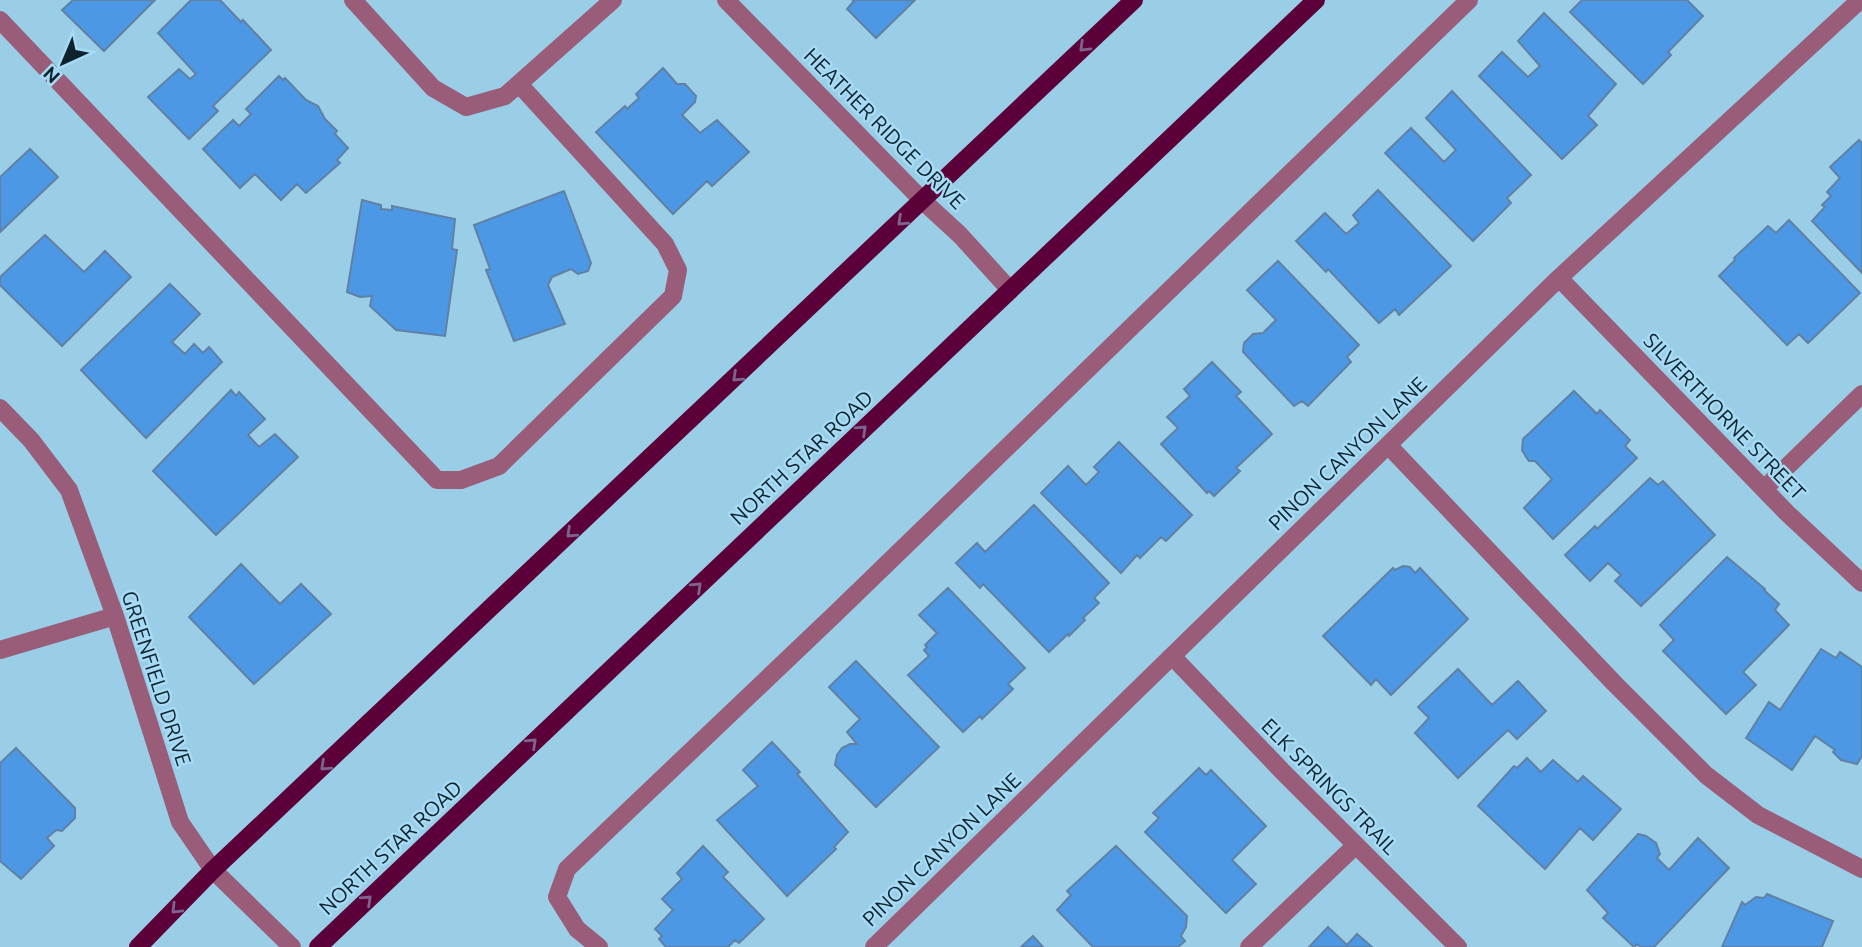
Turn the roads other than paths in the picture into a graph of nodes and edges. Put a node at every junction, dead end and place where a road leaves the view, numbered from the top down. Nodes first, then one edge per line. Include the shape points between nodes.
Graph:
1 (353, 0) edge
2 (612, 0) edge
3 (726, 0) edge
4 (1133, 0) edge
5 (1316, 0) edge
6 (1469, 0) edge
7 (1860, 0) edge
8 (0, 20) edge
9 (519, 84) junction
10 (923, 201) junction
11 (1559, 278) junction
12 (1010, 290) junction
13 (1862, 394) edge
14 (0, 408) edge
15 (1388, 445) junction
16 (1763, 489) junction
17 (1862, 583) edge
18 (115, 616) junction
19 (0, 650) edge
20 (1172, 656) junction
21 (1356, 845) junction
22 (1862, 869) edge
23 (213, 870) junction
24 (138, 947) edge
25 (292, 947) edge
26 (318, 947) edge
27 (599, 947) edge
28 (874, 947) edge
29 (1249, 947) edge
30 (1458, 947) edge

1 - 9 street via 433,88 466,107 505,96
2 - 9 street
3 - 10 street, HEATHER RIDGE DRIVE
4 -> 10 main road
5 - 12 main road, NORTH STAR ROAD
6 - 27 street via 567,869 557,897 577,929
7 - 11 street, PINON CANYON LANE
8 - 9 street via 438,480 461,480 499,466 673,296 678,270 665,244
10 - 12 street, HEATHER RIDGE DRIVE
10 -> 23 main road
11 - 15 street, PINON CANYON LANE
11 - 16 street, SILVERTHORNE STREET
26 -> 12 main road, NORTH STAR ROAD
13 - 16 street
14 - 18 street, GREENFIELD DRIVE via 69,490
15 - 20 street, PINON CANYON LANE
15 - 22 street via 1706,775 1758,815
16 - 17 street, SILVERTHORNE STREET
18 - 19 street
18 - 23 street, GREENFIELD DRIVE via 180,822
20 - 21 street, ELK SPRINGS TRAIL
20 - 28 street, PINON CANYON LANE
21 - 29 street
21 - 30 street, ELK SPRINGS TRAIL
23 -> 24 main road
23 - 25 street, GREENFIELD DRIVE

